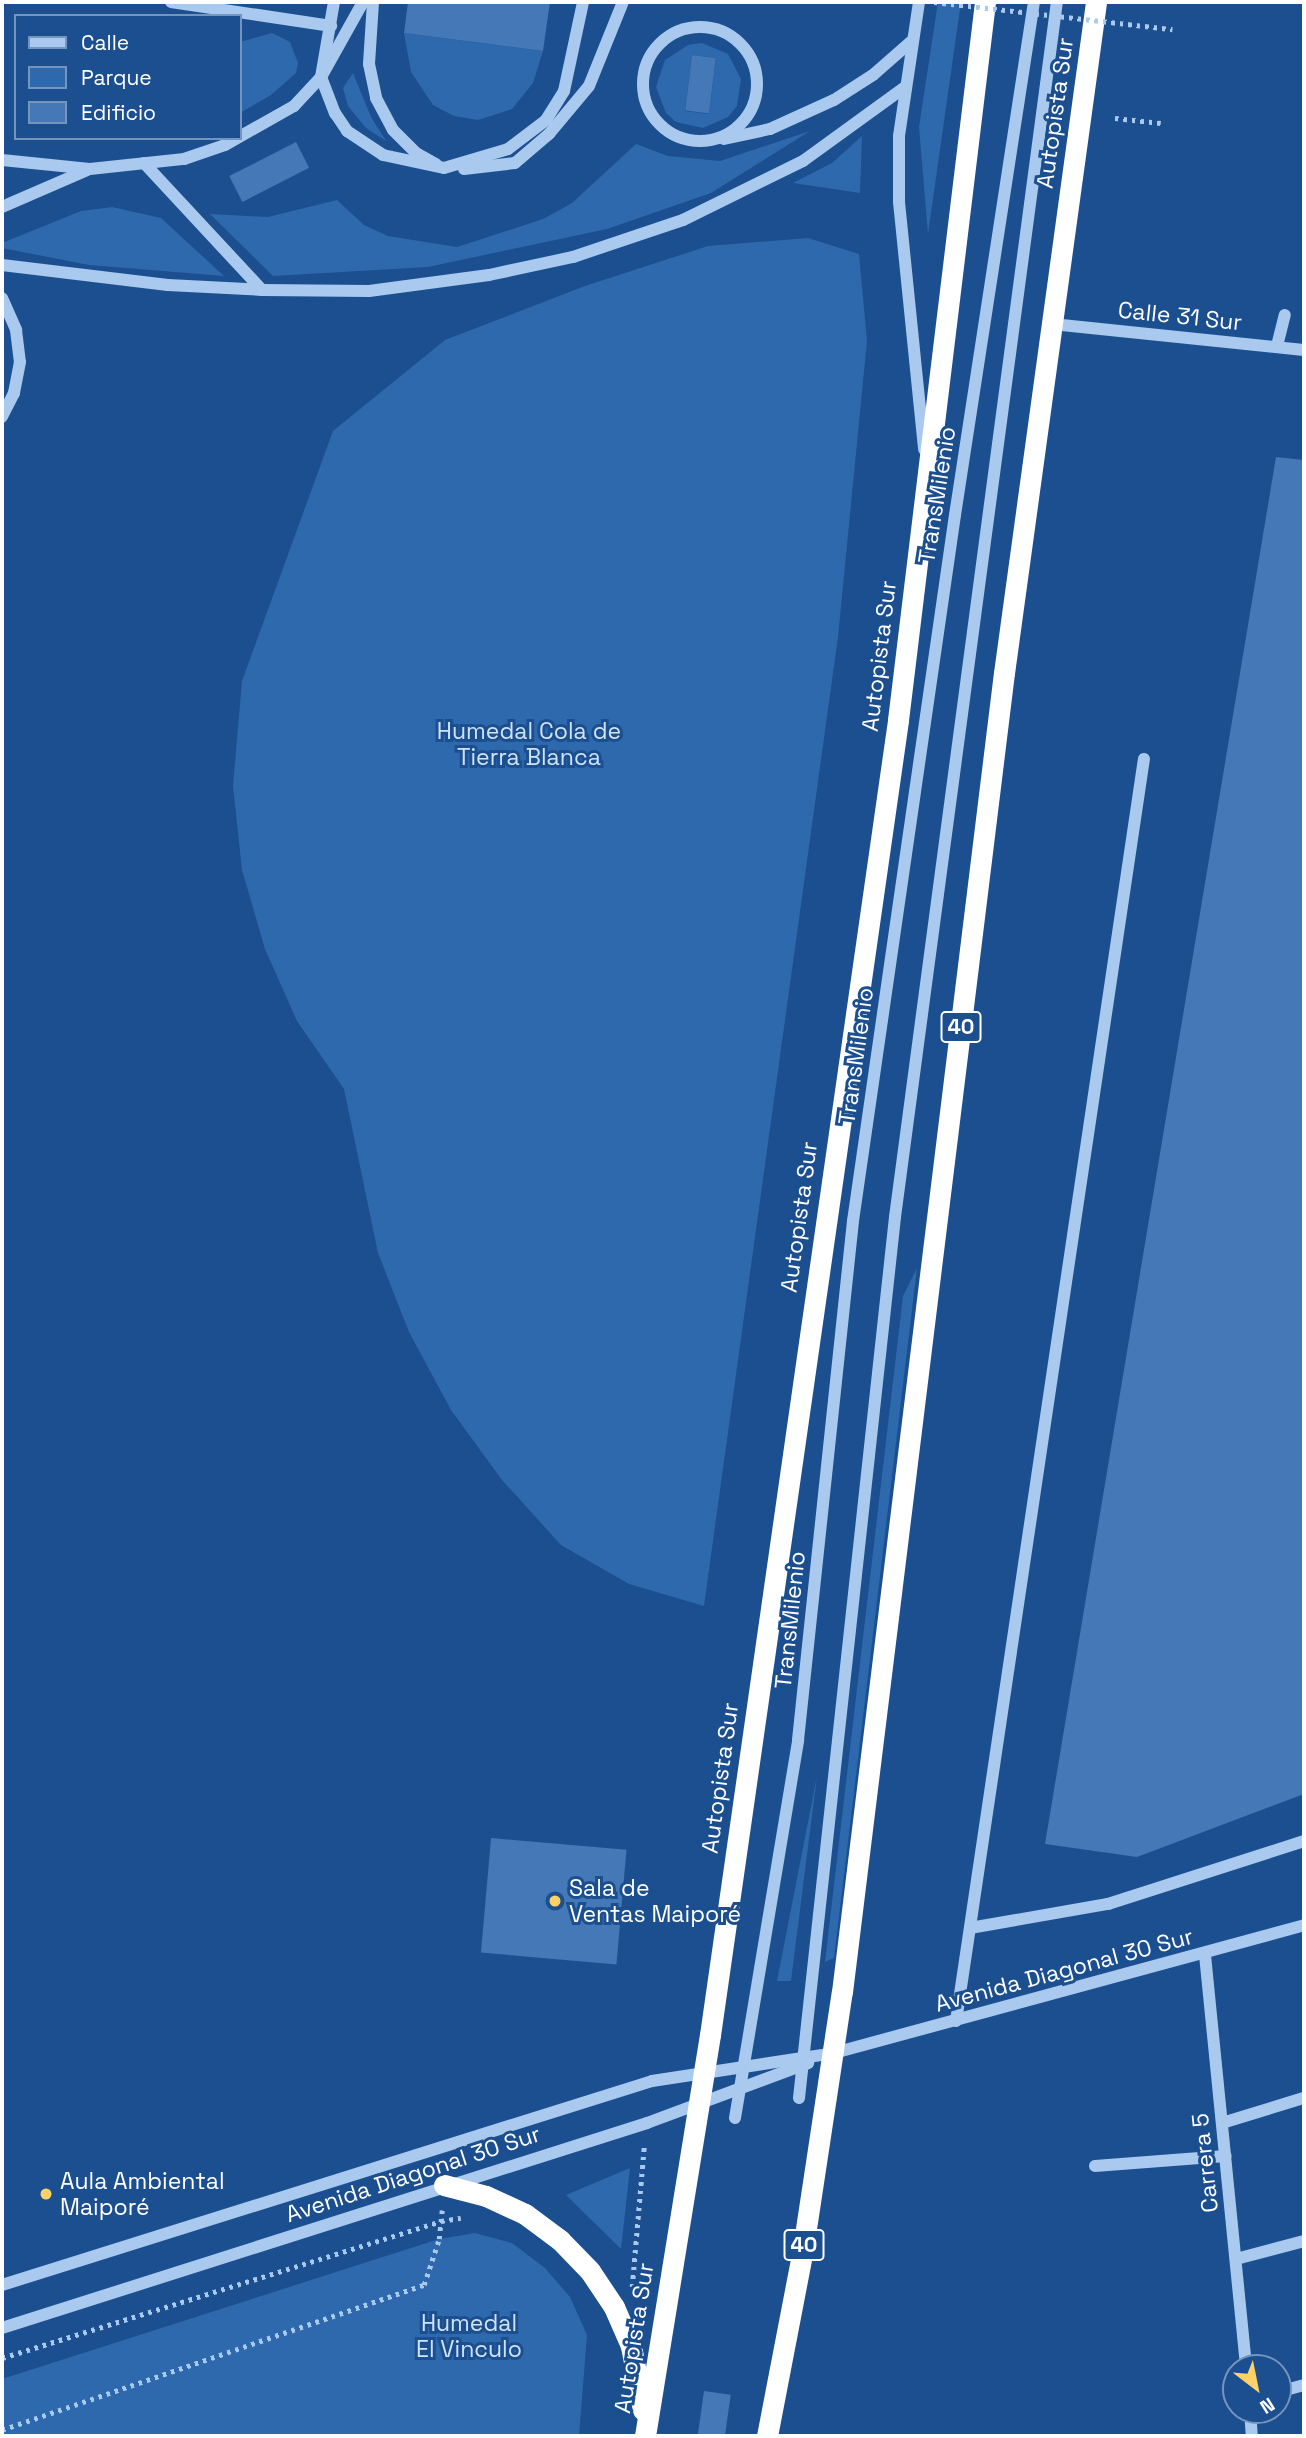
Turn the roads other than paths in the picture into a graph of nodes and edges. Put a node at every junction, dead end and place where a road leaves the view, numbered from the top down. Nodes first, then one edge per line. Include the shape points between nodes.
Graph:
1 (172, 2) edge
2 (334, 2) edge
3 (363, 2) edge
4 (373, 2) edge
5 (583, 2) edge
6 (623, 2) edge
7 (919, 2) edge
8 (985, 2) edge
9 (1034, 2) edge
10 (1058, 2) edge
11 (1096, 2) edge
12 (331, 26) junction
13 (913, 40) junction
14 (321, 77) junction
15 (904, 88) junction
16 (242, 137) edge
17 (233, 140) edge
18 (710, 141) junction
19 (2, 160) edge
20 (144, 163) junction
21 (444, 168) junction
22 (90, 169) junction
23 (2, 208) edge
24 (2, 265) edge
25 (262, 290) junction
26 (2, 298) edge
27 (1285, 316) dead end
28 (1052, 324) junction
29 (1277, 346) junction
30 (1304, 350) edge
31 (2, 417) edge
32 (927, 483) junction
33 (1144, 759) dead end
34 (1304, 1841) edge
35 (1304, 1925) edge
36 (970, 1928) junction
37 (1205, 1955) junction
38 (956, 2021) junction
39 (834, 2053) junction
40 (802, 2062) junction
41 (745, 2067) junction
42 (704, 2073) junction
43 (741, 2089) junction
44 (799, 2098) dead end
45 (1304, 2098) edge
46 (699, 2104) junction
47 (735, 2118) dead end
48 (1222, 2123) junction
49 (1226, 2156) junction
50 (1095, 2166) dead end
51 (444, 2185) junction
52 (1304, 2241) edge
53 (1236, 2259) junction
54 (2, 2285) edge
55 (2, 2328) edge
56 (1245, 2354) edge
57 (646, 2431) edge
58 (767, 2436) edge

1 - 12 street
2 - 12 street
3 - 14 street
4 - 21 street via 369,64 376,98 393,130 416,153
5 - 21 street via 564,91 546,120 508,149
6 - 21 street via 589,86 549,134 515,163 493,169
7 - 13 street
8 - 32 highway, Autopista Sur
9 - 41 street, TransMilenio via 954,515 857,1193 798,1740
10 - 40 street via 895,1217
11 - 28 highway, Autopista Sur / 40
12 - 14 street
13 - 15 street
13 - 18 street via 853,89 797,119
14 - 16 street via 294,106
14 - 21 street via 335,113 365,144 404,162
15 - 25 street via 860,123 780,173 684,220 573,257 433,286 369,291
15 - 32 street via 899,202
17 - 20 street via 184,159
18 - 18 street via 675,136 660,126 644,97 646,65 654,51 682,30 702,27 721,31 738,41 757,73 757,91 747,116 727,134
19 - 22 street
20 - 22 street
20 - 25 street
22 - 23 street
24 - 25 street via 168,285
26 - 31 street via 16,330 20,362 14,393
27 - 29 street
28 - 29 street, Calle 31 Sur
28 - 39 highway, Autopista Sur / 40 via 977,889
29 - 30 street, Calle 31 Sur
32 - 42 highway, Autopista Sur via 898,720
33 - 36 street
34 - 36 street via 1108,1903
35 - 37 street, Avenida Diagonal 30 Sur
36 - 38 street
37 - 38 street, Avenida Diagonal 30 Sur
37 - 48 street, Carrera 5
38 - 39 street, Avenida Diagonal 30 Sur
39 - 40 street, Avenida Diagonal 30 Sur
39 - 58 highway, Autopista Sur / 40
40 - 41 street, Avenida Diagonal 30 Sur
40 - 43 street, Avenida Diagonal 30 Sur
40 - 44 street
41 - 42 street, Avenida Diagonal 30 Sur
41 - 43 street, TransMilenio
42 - 46 highway, Autopista Sur
42 - 54 street, Avenida Diagonal 30 Sur via 652,2081
43 - 46 street, Avenida Diagonal 30 Sur
43 - 47 street, TransMilenio
45 - 48 street
46 - 51 street, Avenida Diagonal 30 Sur
46 - 57 highway, Autopista Sur
48 - 49 street, Carrera 5
49 - 50 street
49 - 53 street, Carrera 5
51 - 55 street, Avenida Diagonal 30 Sur
51 - 57 highway via 486,2196 525,2214 560,2239 590,2271 614,2307 631,2346
52 - 53 street
53 - 56 street, Carrera 5

